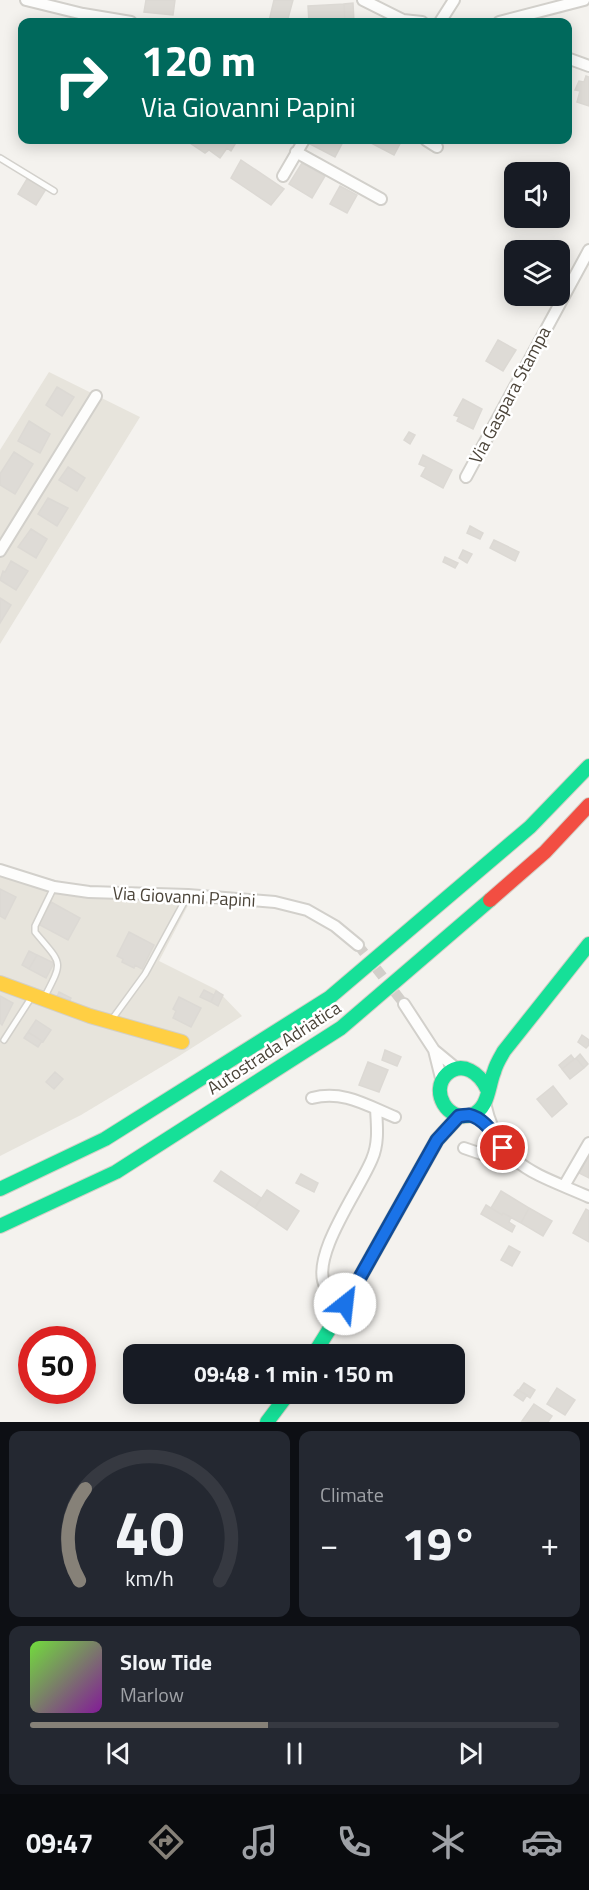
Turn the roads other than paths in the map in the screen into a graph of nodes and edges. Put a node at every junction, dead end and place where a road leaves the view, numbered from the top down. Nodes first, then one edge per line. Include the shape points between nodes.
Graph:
1 (26, 0) edge
2 (363, 0) edge
3 (454, 0) edge
4 (584, 0) edge
5 (107, 18) edge
6 (394, 18) edge
7 (443, 18) edge
8 (514, 18) edge
9 (572, 60) edge
10 (589, 66) edge
11 (301, 144) edge
12 (432, 144) edge
13 (437, 147) dead end
14 (296, 152) junction
15 (0, 158) edge
16 (283, 176) dead end
17 (54, 191) dead end
18 (381, 199) dead end
19 (589, 249) edge
20 (96, 396) dead end
21 (466, 477) dead end
22 (0, 551) edge
23 (589, 766) edge
24 (589, 805) edge
25 (0, 870) edge
26 (54, 887) junction
27 (188, 895) junction
28 (589, 944) edge
29 (358, 945) tunnel mouth
30 (0, 983) edge
31 (37, 999) junction
32 (404, 1004) tunnel mouth
33 (109, 1023) junction
34 (4, 1040) dead end
35 (182, 1042) dead end
36 (434, 1050) junction
37 (503, 1052) junction
38 (464, 1069) junction
39 (442, 1082) junction
40 (486, 1096) junction
41 (312, 1098) dead end
42 (444, 1107) junction
43 (376, 1109) junction
44 (465, 1116) junction
45 (395, 1117) dead end
46 (494, 1133) junction
47 (437, 1140) junction
48 (589, 1143) edge
49 (464, 1148) dead end
50 (516, 1161) junction
51 (564, 1186) junction
52 (0, 1189) edge
53 (589, 1197) edge
54 (0, 1226) edge
55 (345, 1304) junction
56 (320, 1344) edge
57 (280, 1404) edge
58 (267, 1422) edge

1 - 5 street
2 - 6 street
3 - 7 street
4 - 8 street
9 - 10 street
11 - 14 street
12 - 13 street
14 - 16 street
14 - 18 street
15 - 17 lane
19 - 21 street, Via Gaspara Stampa
20 - 22 street
23 - 52 main road, Autostrada Adriatica via 530,827 329,998 105,1138
24 - 54 main road, Autostrada Adriatica via 545,852 341,1028 116,1172
25 - 26 street, Via Giovanni Papini
26 - 27 street, Via Giovanni Papini
26 - 31 lane via 34,926 58,960 58,969
27 - 29 street, Via Giovanni Papini via 275,902 307,910
27 - 33 lane via 145,974
28 - 37 main road
30 - 31 main road
31 - 33 main road
31 - 34 lane
32 - 36 street
33 - 35 main road
36 - 38 street
36 - 39 street
37 - 38 main road via 484,1065
37 - 40 main road
38 - 39 main road via 446,1076
38 - 40 main road via 482,1076
39 - 42 main road via 440,1095
40 - 44 main road via 476,1113
40 - 46 street
41 - 43 street via 344,1096
42 - 44 main road
42 - 47 main road
43 - 45 street
43 - 55 street via 378,1136 373,1158 326,1248 321,1270 325,1286
44 - 46 street
44 - 47 main road
46 - 50 street
47 - 55 main road
48 - 51 street
49 - 50 street via 502,1161
50 - 51 street
51 - 53 street
55 - 56 main road
57 - 58 main road

